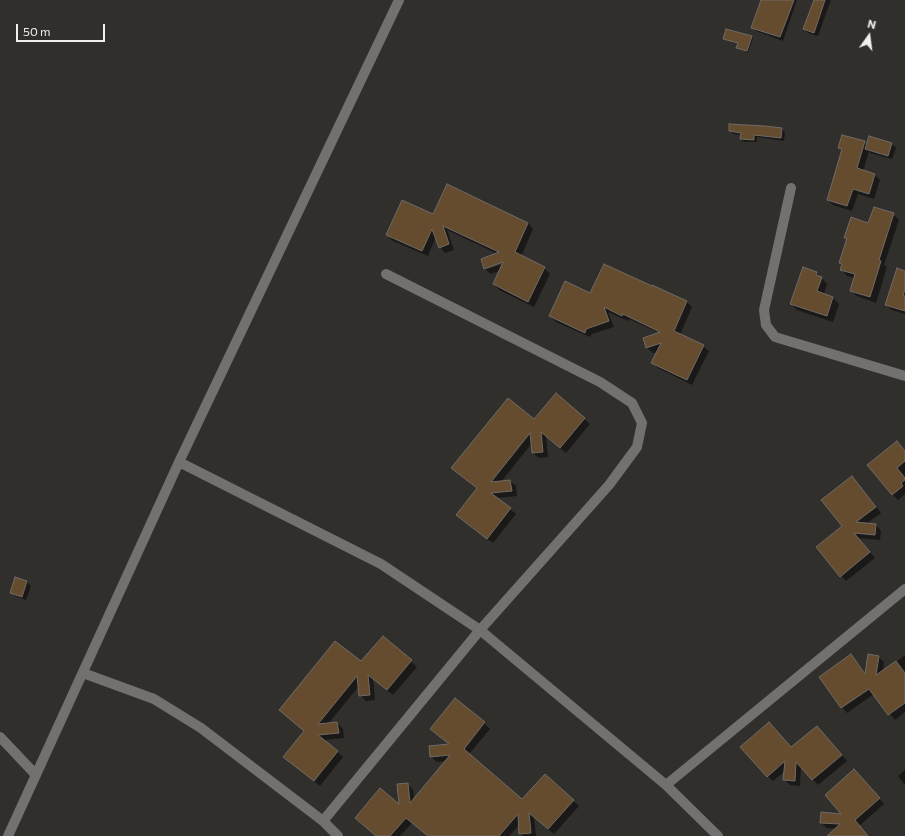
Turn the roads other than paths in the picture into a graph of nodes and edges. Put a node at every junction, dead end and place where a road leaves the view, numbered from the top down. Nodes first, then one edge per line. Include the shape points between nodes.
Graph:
1 (399, 0) edge
2 (791, 188) dead end
3 (386, 274) dead end
4 (905, 376) edge
5 (180, 462) junction
6 (905, 589) edge
7 (480, 630) junction
8 (83, 673) junction
9 (0, 737) edge
10 (36, 775) junction
11 (666, 785) junction
12 (323, 821) junction
13 (8, 836) edge
14 (338, 836) edge
15 (718, 836) edge

1 - 5 street
2 - 4 street via 764,310 766,325 775,337
3 - 7 street via 600,382 632,403 642,423 637,446 609,485
5 - 7 street via 381,564
5 - 8 street
6 - 11 street
7 - 11 street
7 - 12 street
8 - 10 street
8 - 12 street via 154,699 201,728
9 - 10 street
10 - 13 street
11 - 15 street
12 - 14 street

